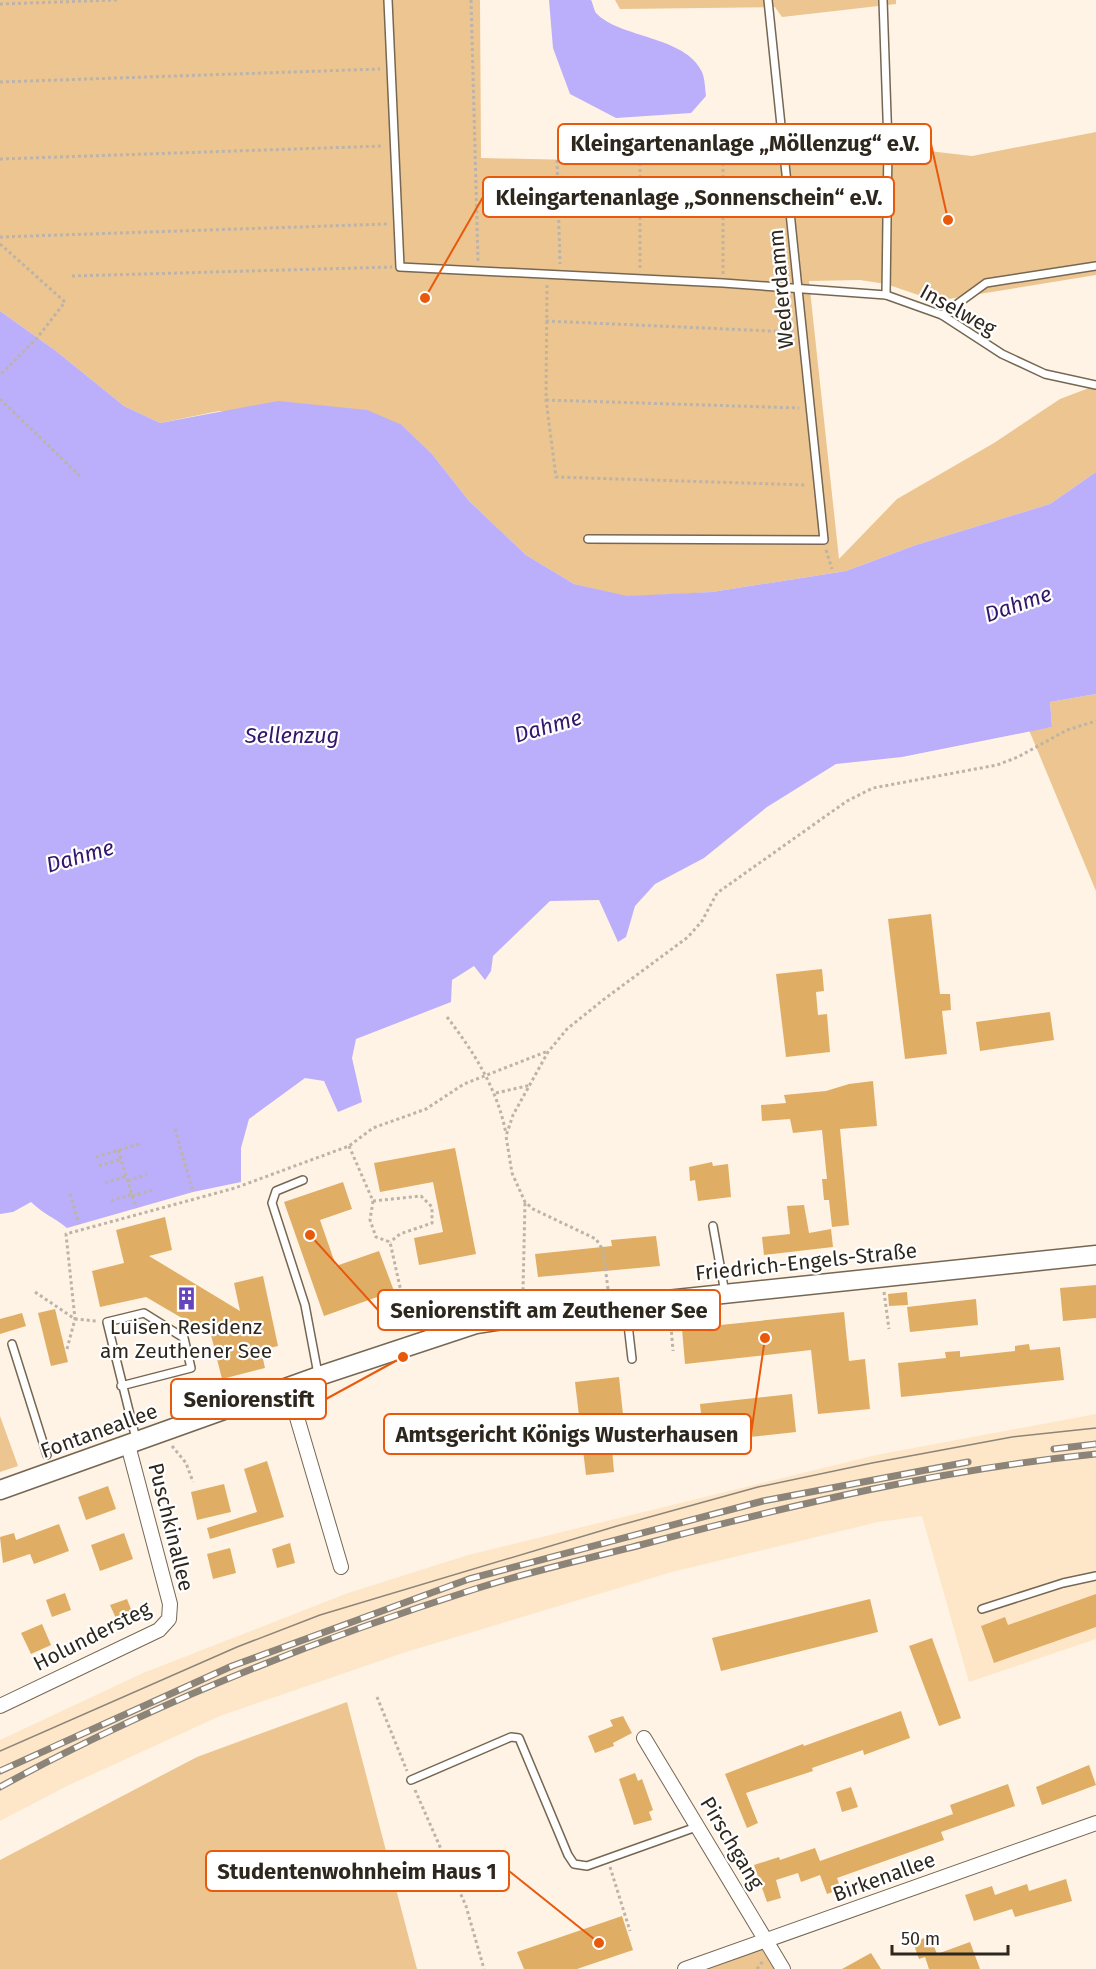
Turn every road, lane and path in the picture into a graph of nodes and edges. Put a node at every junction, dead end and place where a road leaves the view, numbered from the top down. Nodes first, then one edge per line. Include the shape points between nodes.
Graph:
1 (111, 0) edge
2 (117, 0) edge
3 (388, 0) edge
4 (471, 0) edge
5 (768, 0) edge
6 (883, 0) edge
7 (0, 4) edge
8 (391, 69) junction
9 (0, 82) edge
10 (394, 146) junction
11 (0, 159) edge
12 (557, 160) dead end
13 (640, 163) dead end
14 (723, 165) dead end
15 (398, 223) junction
16 (0, 237) edge
17 (0, 244) edge
18 (1096, 266) edge
19 (400, 267) junction
20 (478, 272) junction
21 (547, 275) junction
22 (560, 275) junction
23 (72, 276) dead end
24 (640, 279) junction
25 (723, 283) junction
26 (798, 287) junction
27 (886, 295) junction
28 (942, 315) junction
29 (546, 321) junction
30 (801, 332) junction
31 (0, 375) edge
32 (1096, 385) edge
33 (0, 399) edge
34 (546, 400) junction
35 (810, 408) junction
36 (80, 476) dead end
37 (818, 485) junction
38 (588, 539) dead end
39 (824, 540) junction
40 (832, 569) dead end
41 (1096, 721) edge
42 (447, 1017) dead end
43 (549, 1051) junction
44 (484, 1077) junction
45 (531, 1085) junction
46 (496, 1093) junction
47 (175, 1129) dead end
48 (507, 1136) junction
49 (139, 1144) dead end
50 (349, 1146) junction
51 (118, 1150) junction
52 (96, 1157) dead end
53 (121, 1159) junction
54 (99, 1166) dead end
55 (147, 1174) dead end
56 (127, 1179) junction
57 (303, 1180) dead end
58 (105, 1183) dead end
59 (152, 1190) dead end
60 (193, 1192) dead end
61 (70, 1194) dead end
62 (132, 1195) junction
63 (111, 1200) dead end
64 (374, 1201) junction
65 (525, 1202) junction
66 (136, 1208) dead end
67 (80, 1224) dead end
68 (713, 1226) dead end
69 (390, 1242) junction
70 (1096, 1255) edge
71 (884, 1291) dead end
72 (34, 1292) dead end
73 (725, 1293) junction
74 (617, 1305) junction
75 (523, 1309) junction
76 (669, 1313) dead end
77 (75, 1319) junction
78 (107, 1322) junction
79 (889, 1329) dead end
80 (416, 1330) dead end
81 (12, 1344) dead end
82 (67, 1349) dead end
83 (673, 1351) dead end
84 (633, 1359) dead end
85 (319, 1376) junction
86 (122, 1386) junction
87 (288, 1387) junction
88 (132, 1444) junction
89 (171, 1444) dead end
90 (47, 1455) dead end
91 (193, 1482) dead end
92 (0, 1490) edge
93 (341, 1567) dead end
94 (1096, 1576) edge
95 (982, 1609) dead end
96 (169, 1619) joint
97 (377, 1697) dead end
98 (0, 1706) edge
99 (644, 1738) dead end
100 (411, 1780) junction
101 (1096, 1823) edge
102 (699, 1826) junction
103 (608, 1860) junction
104 (630, 1930) dead end
105 (767, 1941) junction
106 (484, 1969) edge
107 (685, 1969) edge
108 (783, 1969) edge

1 - 2 path
1 - 7 path
3 - 8 lane
4 - 20 path
5 - 26 lane, Wederdamm
6 - 27 lane via 888,145
8 - 9 path
8 - 10 lane
10 - 11 path
10 - 15 lane
12 - 22 path
13 - 24 path
14 - 25 path
15 - 16 path
15 - 19 lane
17 - 31 path via 64,302 37,338
18 - 28 lane via 986,283
19 - 20 lane, Inselweg
19 - 23 path
20 - 21 lane, Inselweg
21 - 22 lane, Inselweg
21 - 29 path
22 - 24 lane, Inselweg
24 - 25 lane, Inselweg
25 - 26 lane, Inselweg
26 - 27 lane, Inselweg
26 - 30 lane, Wederdamm
27 - 28 lane, Inselweg
28 - 32 lane, Inselweg via 1027,367 1045,375
29 - 30 path
29 - 34 path
30 - 35 lane, Wederdamm
33 - 36 path
34 - 35 path
34 - 37 path via 556,477
35 - 37 lane, Wederdamm
37 - 39 lane, Wederdamm
38 - 39 lane
39 - 40 path
41 - 43 path via 1067,730 997,765 901,781 873,788 847,801 717,893 688,938 567,1029
42 - 44 path
43 - 44 path
43 - 45 path
44 - 46 path
44 - 50 path via 460,1086 426,1109 373,1128
45 - 46 path
45 - 48 path via 513,1115
46 - 48 path
47 - 60 path
48 - 65 path via 512,1173
49 - 51 path
50 - 64 path
50 - 77 path via 236,1188 66,1234
51 - 52 path
51 - 53 path
53 - 54 path
53 - 56 path
55 - 56 path
56 - 58 path
56 - 62 path
57 - 85 lane via 276,1191 272,1203 305,1305
59 - 62 path
61 - 67 path
62 - 63 path
62 - 66 path
64 - 69 path via 370,1220 376,1237
64 - 69 path via 421,1196 432,1207 432,1222
65 - 74 path via 544,1216 596,1239 603,1251
65 - 75 path
68 - 73 lane
69 - 80 path via 400,1287
70 - 73 main road, Friedrich-Engels-Straße
71 - 79 path
72 - 77 path
73 - 74 main road, Friedrich-Engels-Straße
74 - 75 main road, Friedrich-Engels-Straße
74 - 84 lane
75 - 85 main road, Fontaneallee
76 - 83 path
77 - 78 path
77 - 82 path
78 - 86 lane
78 - 86 lane via 144,1313 184,1338 190,1368
81 - 90 lane
85 - 87 main road, Fontaneallee
86 - 88 lane
87 - 88 main road, Fontaneallee
87 - 93 street
88 - 92 main road, Fontaneallee
88 - 96 street, Puschkinallee via 170,1604
89 - 91 path via 186,1463
94 - 95 lane
96 - 98 street, Holundersteg via 159,1629
97 - 100 path
99 - 102 street, Pirschgang
100 - 103 lane via 511,1737 519,1738 574,1864 587,1866
100 - 106 path via 466,1906
101 - 105 street, Birkenallee
102 - 103 lane
102 - 105 street, Pirschgang
103 - 104 path
105 - 107 street, Birkenallee
105 - 108 street, Pirschgang

